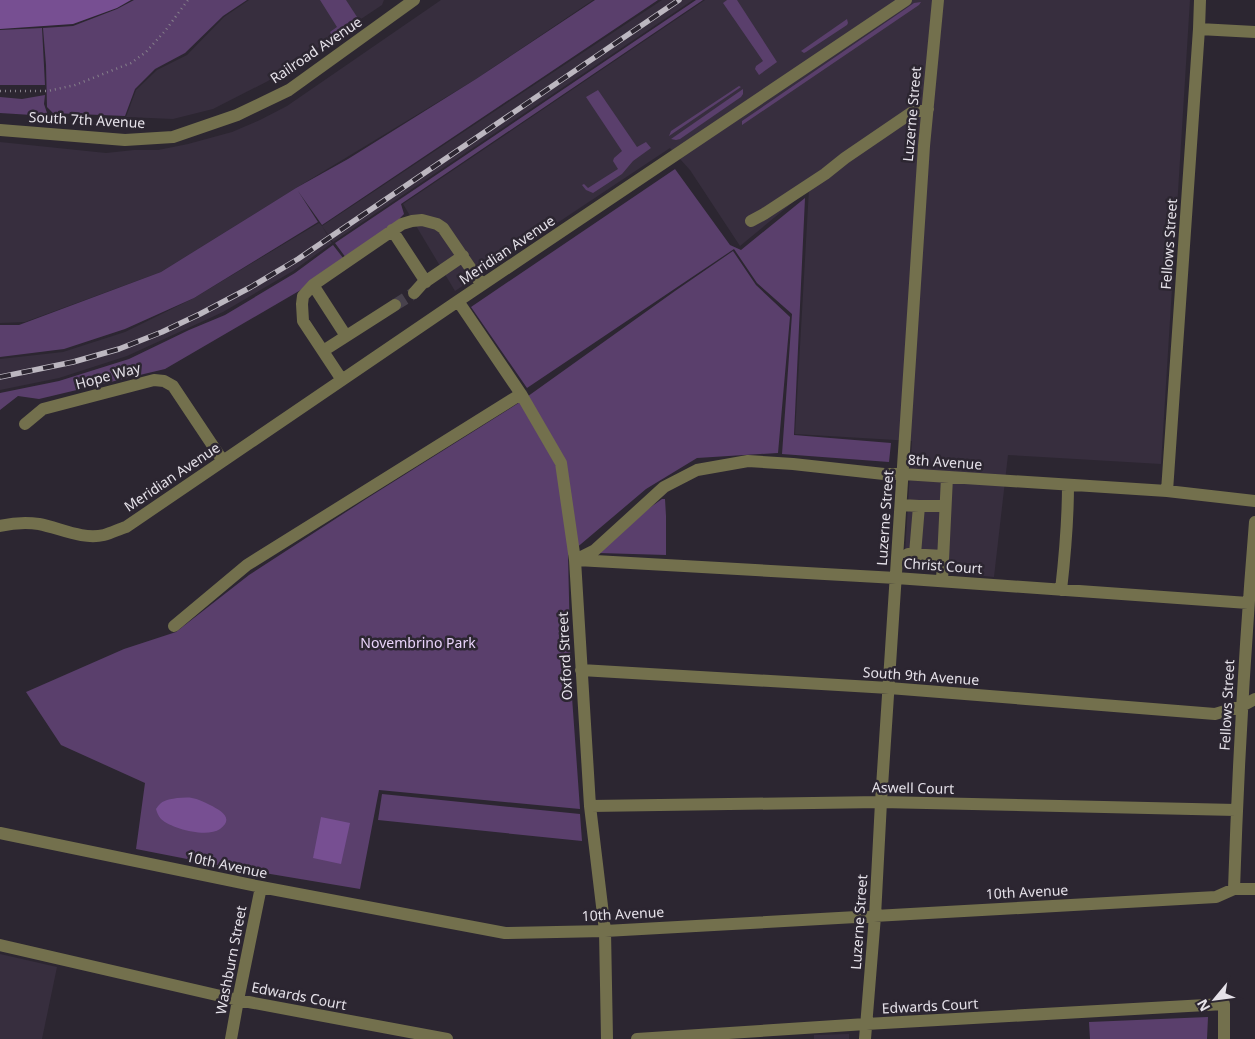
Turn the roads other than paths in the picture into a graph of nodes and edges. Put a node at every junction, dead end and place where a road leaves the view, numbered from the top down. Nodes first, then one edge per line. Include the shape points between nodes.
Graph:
1 (414, 0) edge
2 (906, 0) edge
3 (938, 0) edge
4 (1200, 0) edge
5 (398, 6) edge
6 (1199, 29) junction
7 (1255, 32) edge
8 (928, 109) junction
9 (0, 130) edge
10 (173, 137) joint
11 (751, 221) dead end
12 (392, 230) junction
13 (464, 256) junction
14 (426, 282) junction
15 (312, 285) junction
16 (482, 285) junction
17 (414, 293) tunnel mouth
18 (458, 301) junction
19 (395, 305) tunnel mouth
20 (346, 336) junction
21 (323, 351) junction
22 (342, 380) junction
23 (521, 394) junction
24 (25, 424) dead end
25 (223, 461) junction
26 (903, 474) junction
27 (947, 477) junction
28 (1068, 485) junction
29 (1167, 491) junction
30 (1255, 501) edge
31 (901, 505) junction
32 (918, 506) junction
33 (945, 506) junction
34 (1255, 522) edge
35 (0, 526) edge
36 (897, 553) junction
37 (916, 554) junction
38 (943, 556) junction
39 (575, 560) junction
40 (896, 578) junction
41 (942, 581) junction
42 (1061, 590) junction
43 (1248, 603) junction
44 (174, 626) dead end
45 (581, 670) junction
46 (889, 688) junction
47 (1255, 699) edge
48 (1242, 706) junction
49 (881, 802) junction
50 (590, 806) junction
51 (1236, 810) junction
52 (0, 833) edge
53 (261, 888) junction
54 (1234, 889) junction
55 (1255, 889) edge
56 (876, 916) junction
57 (604, 931) junction
58 (0, 945) edge
59 (238, 1000) junction
60 (866, 1024) junction
61 (232, 1039) edge
62 (448, 1039) edge
63 (608, 1039) edge
64 (638, 1039) edge
65 (865, 1039) edge
66 (1224, 1039) edge

1 - 5 street, Railroad Avenue
2 - 16 street, Meridian Avenue
3 - 8 street, Luzerne Street
4 - 6 street, Fellows Street
5 - 10 street, Railroad Avenue via 289,90 237,114
6 - 7 street
6 - 29 street, Fellows Street
8 - 11 street via 911,113
8 - 26 street, Luzerne Street
9 - 10 street, South 7th Avenue via 124,140
12 - 13 street via 412,221 437,224
12 - 14 street
12 - 15 street
13 - 14 street
13 - 16 street
14 - 17 street
15 - 20 street
15 - 21 street via 303,296 303,320
16 - 18 street, Meridian Avenue
18 - 22 street, Meridian Avenue
18 - 23 street, Oxford Street
19 - 20 street
20 - 21 street
21 - 22 street
22 - 25 street, Meridian Avenue
23 - 39 street, Oxford Street via 561,462
23 - 44 street via 248,566
24 - 25 street, Hope Way via 43,409 154,380 164,381 181,396
25 - 35 street, Meridian Avenue via 126,527 103,535 87,536 18,522
26 - 27 street, 8th Avenue
26 - 31 street, Luzerne Street
26 - 39 street, 8th Avenue via 748,461 697,470 664,488 595,550
27 - 28 street, 8th Avenue
27 - 33 street
28 - 29 street, 8th Avenue
28 - 42 street
29 - 30 street, 8th Avenue
31 - 32 street
31 - 36 street, Luzerne Street
32 - 33 street
32 - 37 street
33 - 38 street
34 - 43 street, Fellows Street
36 - 37 street
36 - 40 street, Luzerne Street
37 - 38 street
38 - 41 street
39 - 40 street, Christ Court
39 - 45 street, Oxford Street
40 - 41 street, Christ Court
40 - 46 street, Luzerne Street
41 - 42 street, Christ Court
42 - 43 street, Christ Court
43 - 48 street, Fellows Street
45 - 46 street, South 9th Avenue
45 - 50 street, Oxford Street
46 - 48 street, South 9th Avenue via 1215,714
46 - 49 street, Luzerne Street
47 - 48 street, South 9th Avenue
48 - 51 street, Fellows Street
49 - 50 street, Aswell Court
49 - 51 street, Aswell Court
49 - 56 street, Luzerne Street
50 - 57 street, Oxford Street
51 - 54 street, Fellows Street
52 - 53 street, 10th Avenue
53 - 57 street, 10th Avenue via 505,933
53 - 59 street, Washburn Street
54 - 55 street, 10th Avenue
54 - 56 street, 10th Avenue via 1216,897
56 - 57 street, 10th Avenue
56 - 60 street, Luzerne Street
57 - 63 street, Oxford Street
58 - 59 street, Edwards Court
59 - 61 street, Washburn Street
59 - 62 street, Edwards Court
60 - 64 street, Edwards Court
60 - 65 street, Luzerne Street
60 - 66 street, Edwards Court via 1224,1004

